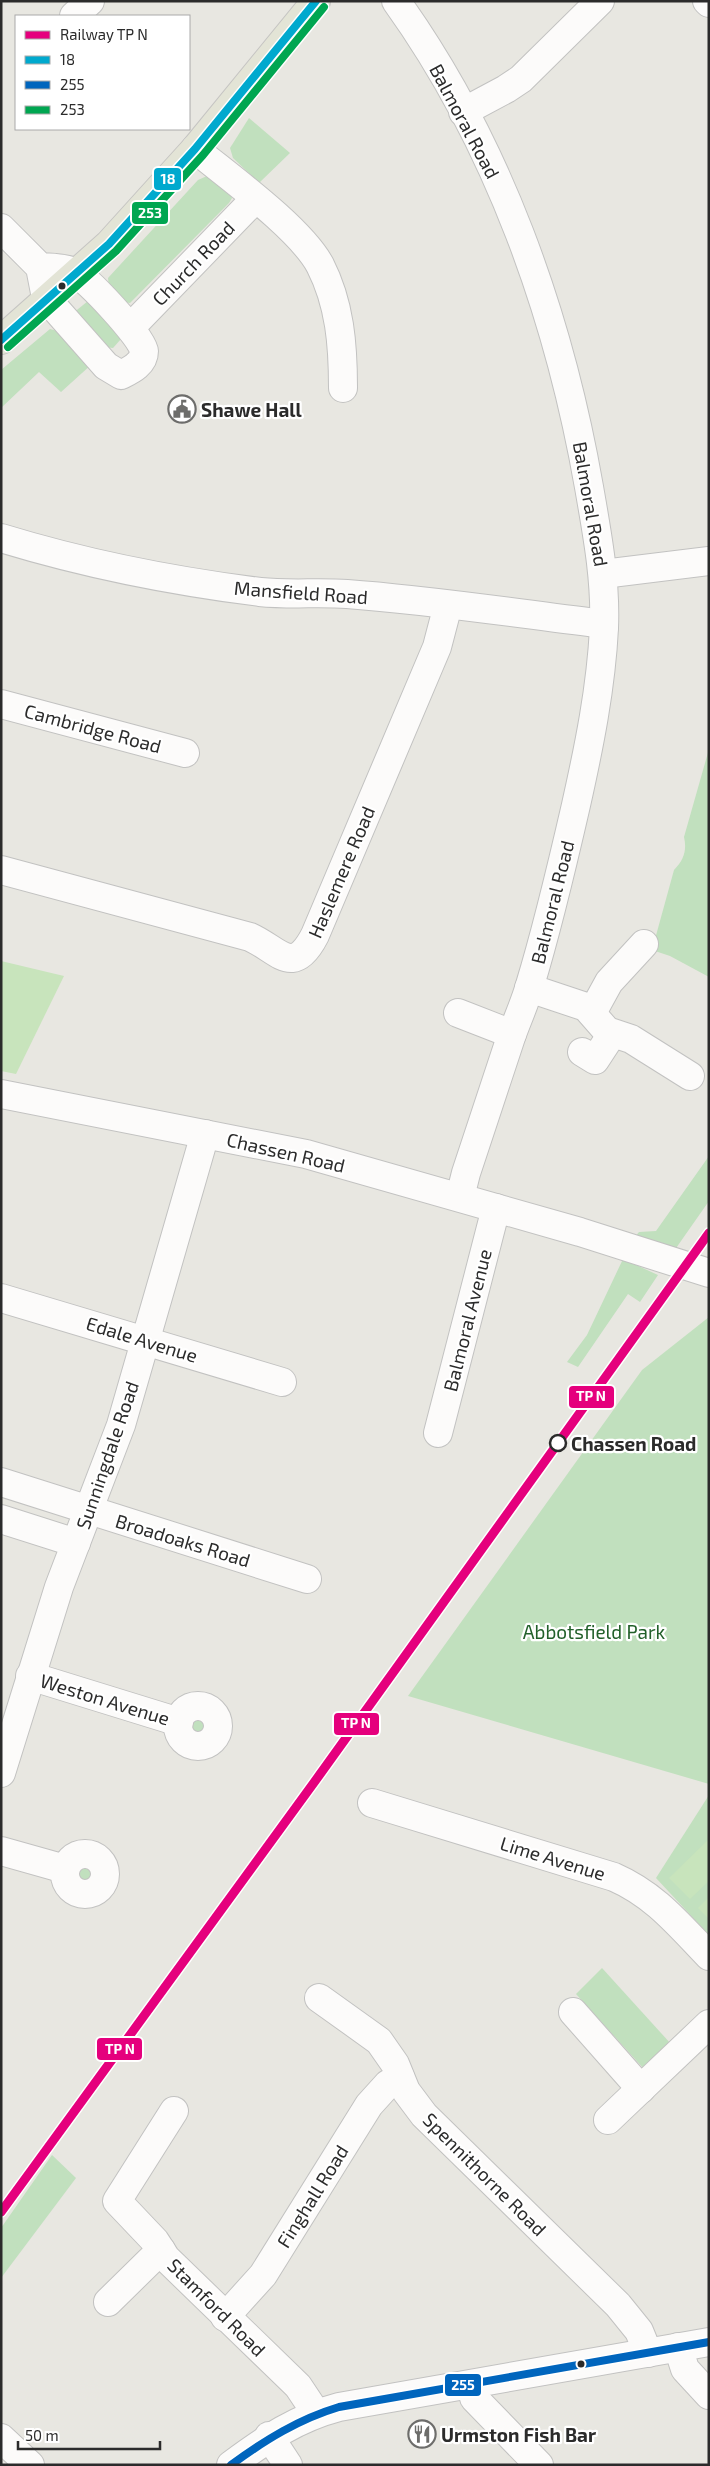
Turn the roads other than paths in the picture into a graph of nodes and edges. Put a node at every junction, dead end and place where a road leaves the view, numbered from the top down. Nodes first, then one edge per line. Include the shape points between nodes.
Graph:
1 (90, 1) edge
2 (316, 1) edge
3 (396, 1) edge
4 (600, 1) edge
5 (75, 15) edge
6 (464, 112) junction
7 (195, 149) junction
8 (255, 199) junction
9 (1, 228) edge
10 (40, 267) junction
11 (76, 272) junction
12 (46, 298) junction
13 (131, 327) junction
14 (1, 340) edge
15 (343, 388) dead end
16 (1, 538) edge
17 (709, 561) edge
18 (603, 574) junction
19 (448, 605) junction
20 (604, 627) junction
21 (1, 704) edge
22 (186, 753) dead end
23 (1, 870) edge
24 (644, 944) dead end
25 (529, 988) junction
26 (458, 1013) dead end
27 (592, 1013) junction
28 (512, 1034) junction
29 (612, 1034) junction
30 (582, 1052) dead end
31 (691, 1074) dead end
32 (1, 1094) edge
33 (205, 1134) junction
34 (460, 1197) junction
35 (496, 1208) junction
36 (708, 1273) edge
37 (1, 1298) edge
38 (145, 1339) junction
39 (282, 1382) dead end
40 (438, 1433) dead end
41 (1, 1482) edge
42 (89, 1512) junction
43 (1, 1519) edge
44 (76, 1543) junction
45 (307, 1579) dead end
46 (30, 1676) junction
47 (179, 1722) dead end
48 (1, 1773) edge
49 (372, 1804) dead end
50 (1, 1851) edge
51 (65, 1869) dead end
52 (709, 1956) edge
53 (319, 1998) dead end
54 (573, 2012) dead end
55 (709, 2024) edge
56 (400, 2077) junction
57 (641, 2089) junction
58 (174, 2112) dead end
59 (608, 2120) dead end
60 (161, 2250) junction
61 (108, 2302) dead end
62 (225, 2317) junction
63 (709, 2342) edge
64 (678, 2347) junction
65 (648, 2354) junction
66 (472, 2384) junction
67 (709, 2395) edge
68 (316, 2413) junction
69 (269, 2436) junction
70 (1, 2438) edge
71 (30, 2465) edge
72 (231, 2465) edge
73 (288, 2465) edge
74 (539, 2465) edge

1 - 5 street
2 - 7 main road
3 - 6 street, Balmoral Road
4 - 6 street via 521,79
6 - 18 street, Balmoral Road via 517,227 553,332 584,458
7 - 8 street
7 - 11 main road via 109,244
8 - 13 street, Church Road
8 - 15 street via 300,238 319,264 332,291 343,362
9 - 10 street
10 - 11 street
10 - 12 street
11 - 12 main road
11 - 13 street
12 - 13 street via 106,366 121,375 141,362 144,352
12 - 14 main road
16 - 19 street, Mansfield Road via 55,555 191,582 262,592 346,594
17 - 18 street
18 - 20 street, Balmoral Road
19 - 20 street, Mansfield Road via 596,623
19 - 23 street, Haslemere Road via 437,646 319,926 298,957 282,957 250,937
20 - 25 street, Balmoral Road via 591,737 558,884
21 - 22 street, Cambridge Road
24 - 27 street via 609,982
25 - 27 street via 578,1003
25 - 28 street, Balmoral Road
26 - 28 street
27 - 29 street
28 - 34 street, Balmoral Road
29 - 30 street via 595,1060
29 - 31 street via 631,1039
32 - 33 street, Chassen Road
33 - 34 street, Chassen Road via 306,1154
33 - 38 street, Sunningdale Road
34 - 35 street, Chassen Road
35 - 36 street, Chassen Road
35 - 40 street, Balmoral Avenue
37 - 38 street, Edale Avenue
38 - 39 street, Edale Avenue
38 - 42 street, Sunningdale Road via 121,1425
41 - 42 street, Broadoaks Road
42 - 44 street, Sunningdale Road
42 - 45 street, Broadoaks Road
43 - 44 street
44 - 46 street, Sunningdale Road
46 - 47 street, Weston Avenue
46 - 48 street, Sunningdale Road
49 - 52 street, Lime Avenue via 631,1884 659,1904
50 - 51 street
53 - 56 street, Spennithorne Road via 378,2041 395,2064
54 - 57 street
55 - 57 street
56 - 62 street, Finghall Road via 388,2084 369,2106 262,2275
56 - 65 street, Spennithorne Road via 424,2115 618,2305 639,2331
57 - 59 street
58 - 60 street, Stamford Road via 117,2201
60 - 61 street
60 - 62 street, Stamford Road
62 - 68 street, Stamford Road via 298,2386
63 - 64 street
64 - 65 street
64 - 67 street via 685,2369
65 - 66 street
66 - 68 street
66 - 74 street via 474,2398
68 - 69 street
69 - 72 street
69 - 73 street
70 - 71 street

